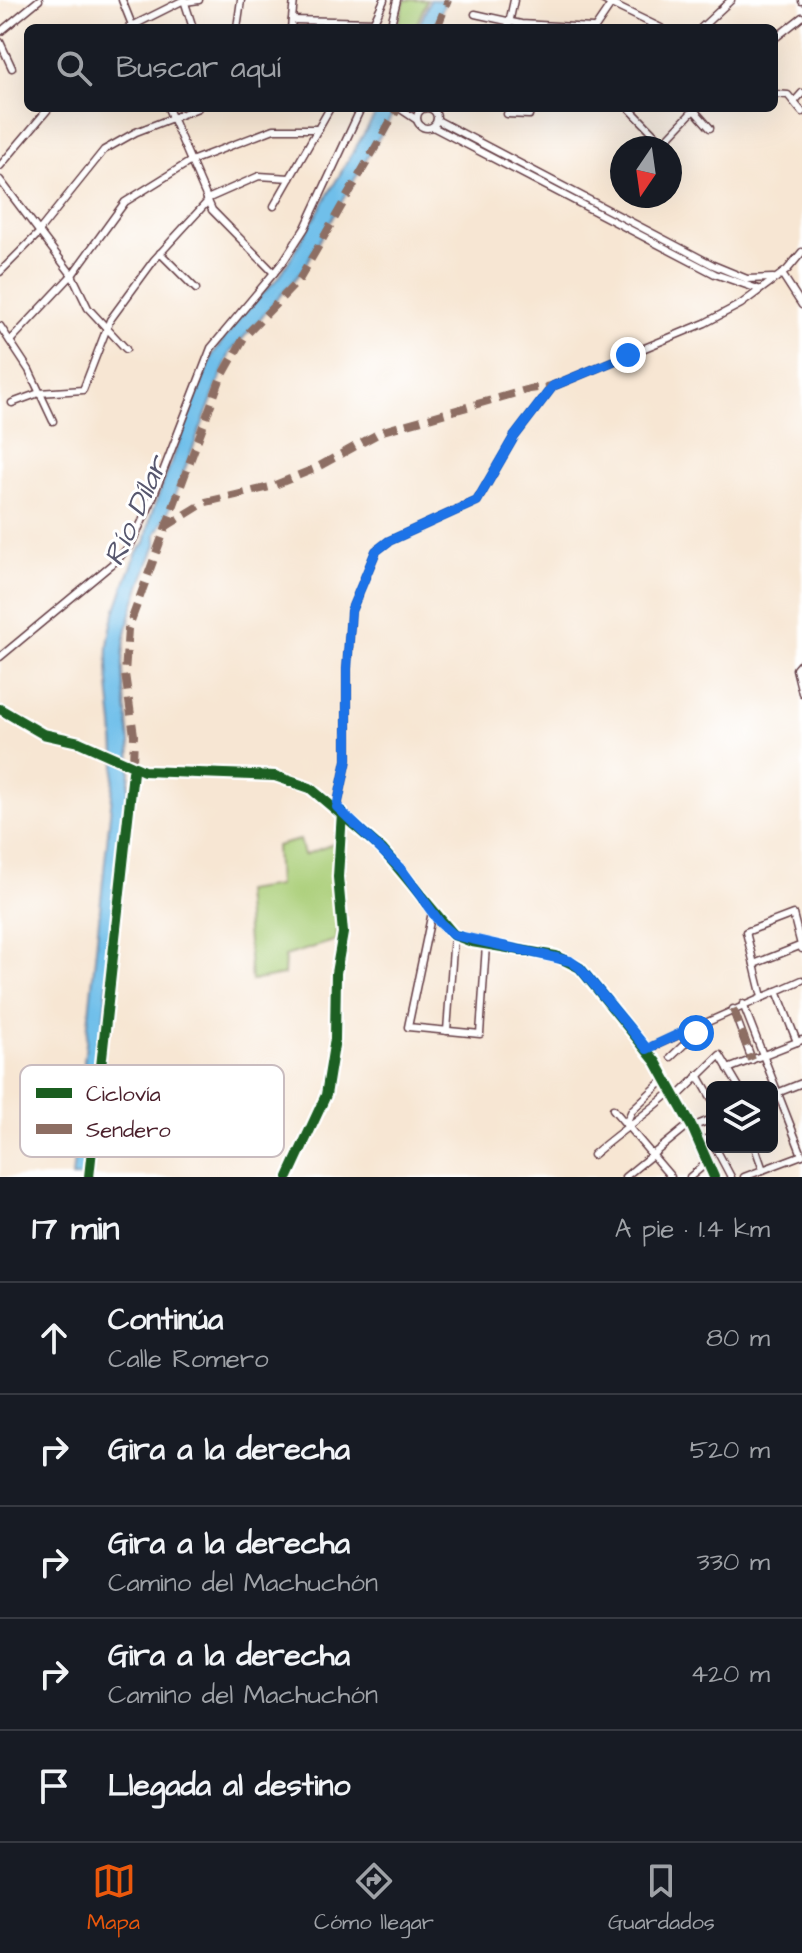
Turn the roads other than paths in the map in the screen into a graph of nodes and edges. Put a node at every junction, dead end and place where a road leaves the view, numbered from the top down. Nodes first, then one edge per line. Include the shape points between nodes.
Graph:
1 (39, 0) edge
2 (122, 0) edge
3 (199, 0) edge
4 (241, 0) edge
5 (294, 0) edge
6 (384, 0) edge
7 (397, 0) edge
8 (514, 0) edge
9 (731, 0) edge
10 (184, 1) edge
11 (608, 1) edge
12 (475, 14) dead end
13 (802, 17) edge
14 (130, 24) edge
15 (137, 24) edge
16 (192, 24) edge
17 (238, 24) edge
18 (292, 24) edge
19 (372, 24) edge
20 (391, 24) edge
21 (506, 24) edge
22 (509, 24) edge
23 (596, 24) edge
24 (653, 24) edge
25 (705, 24) edge
26 (0, 32) edge
27 (778, 36) edge
28 (0, 42) edge
29 (12, 68) dead end
30 (802, 93) edge
31 (778, 94) edge
32 (794, 102) junction
33 (46, 112) edge
34 (170, 112) edge
35 (188, 112) edge
36 (328, 112) edge
37 (358, 112) edge
38 (405, 112) edge
39 (418, 112) edge
40 (432, 112) edge
41 (529, 112) edge
42 (632, 112) edge
43 (690, 112) edge
44 (696, 112) edge
45 (802, 112) edge
46 (507, 114) dead end
47 (172, 118) junction
48 (417, 120) junction
49 (435, 123) junction
50 (710, 128) dead end
51 (319, 129) junction
52 (653, 136) edge
53 (670, 136) edge
54 (191, 161) junction
55 (0, 166) edge
56 (290, 178) junction
57 (0, 180) edge
58 (208, 200) junction
59 (274, 206) dead end
60 (39, 231) junction
61 (802, 252) edge
62 (160, 253) junction
63 (0, 272) edge
64 (274, 273) junction
65 (782, 274) junction
66 (72, 275) junction
67 (773, 278) junction
68 (747, 279) junction
69 (196, 289) dead end
70 (758, 289) junction
71 (802, 305) edge
72 (0, 326) edge
73 (106, 328) junction
74 (9, 340) junction
75 (0, 342) edge
76 (126, 349) dead end
77 (39, 393) junction
78 (12, 403) dead end
79 (53, 421) dead end
80 (0, 657) edge
81 (802, 662) edge
82 (802, 693) edge
83 (0, 709) edge
84 (337, 807) junction
85 (432, 912) junction
86 (454, 935) junction
87 (486, 945) junction
88 (802, 946) edge
89 (754, 964) junction
90 (802, 980) edge
91 (777, 991) junction
92 (762, 997) junction
93 (743, 1004) junction
94 (733, 1009) junction
95 (698, 1025) junction
96 (447, 1031) junction
97 (800, 1041) edge
98 (647, 1049) junction
99 (763, 1055) junction
100 (671, 1057) dead end
101 (752, 1060) junction
102 (728, 1069) junction
103 (698, 1075) junction
104 (665, 1079) junction
105 (735, 1081) edge
106 (771, 1081) edge
107 (802, 1083) edge
108 (706, 1089) edge
109 (778, 1093) edge
110 (674, 1095) junction
111 (778, 1101) edge
112 (613, 1109) dead end
113 (706, 1121) edge
114 (626, 1124) junction
115 (691, 1125) junction
116 (706, 1140) edge
117 (699, 1141) junction
118 (718, 1153) edge
119 (757, 1153) edge
120 (593, 1155) dead end
121 (652, 1155) junction
122 (802, 1155) edge
123 (708, 1162) junction
124 (763, 1170) junction
125 (625, 1177) edge
126 (671, 1177) edge
127 (690, 1177) edge
128 (714, 1177) edge
129 (731, 1177) edge
130 (744, 1177) edge

1 - 26 street
2 - 14 street
3 - 10 street
4 - 17 street
5 - 18 street
6 - 19 street
7 - 20 street
8 - 22 street
9 - 25 street
10 - 15 street
10 - 16 street
11 - 23 street
11 - 24 street
12 - 21 street
13 - 27 street
28 - 29 street
30 - 32 street
31 - 32 street
32 - 45 street
33 - 55 street
34 - 47 street
35 - 47 street
36 - 51 street
37 - 64 street via 314,214
38 - 48 street
39 - 48 street
40 - 49 street
41 - 46 street
42 - 52 street
43 - 53 street
44 - 50 street
47 - 54 street
47 - 60 street via 100,153
48 - 49 street via 423,128
49 - 68 street
49 - 70 street via 715,274
51 - 54 street via 274,129
51 - 56 street
54 - 58 street
54 - 66 street via 125,202
56 - 58 street via 259,176
56 - 59 street
57 - 60 street
58 - 62 street
58 - 64 street
60 - 63 street
60 - 66 street
61 - 65 street
62 - 69 street
62 - 73 street
64 - 80 street via 211,348 131,544
65 - 67 street
65 - 71 street
66 - 73 street via 88,308
66 - 74 street
67 - 68 street
67 - 70 street
68 - 70 street
70 - 84 street via 705,323 553,386 514,437 477,501 376,551 351,611 347,760
72 - 74 street
73 - 76 street
73 - 77 street via 83,390
74 - 75 street
74 - 77 street
77 - 78 street
77 - 79 street
81 - 82 street via 796,669
83 - 84 street via 43,734 79,742 133,768 275,776 301,783
84 - 85 street via 402,870
85 - 86 street
85 - 96 street via 408,1027
86 - 87 street
86 - 96 street
87 - 96 street via 480,1034
87 - 98 street via 570,961
88 - 89 street
88 - 89 street via 793,914 746,932
89 - 92 street
90 - 91 street
91 - 92 street
91 - 97 street
92 - 93 street
93 - 94 street
93 - 99 street
94 - 95 street
94 - 101 street
95 - 98 street
95 - 100 street
97 - 99 street
98 - 104 street
99 - 101 street
99 - 106 street
101 - 102 street
102 - 103 street via 720,1055
102 - 105 street
103 - 108 street
103 - 110 street
104 - 110 street
104 - 114 street via 632,1110
107 - 109 street
110 - 114 street
110 - 115 street
111 - 122 street
112 - 114 street
113 - 115 street
114 - 120 street
114 - 121 street
115 - 117 street
115 - 121 street
116 - 117 street
117 - 123 street
118 - 129 street
119 - 124 street
121 - 125 street
121 - 126 street
122 - 124 street
123 - 127 street
123 - 128 street
124 - 130 street

